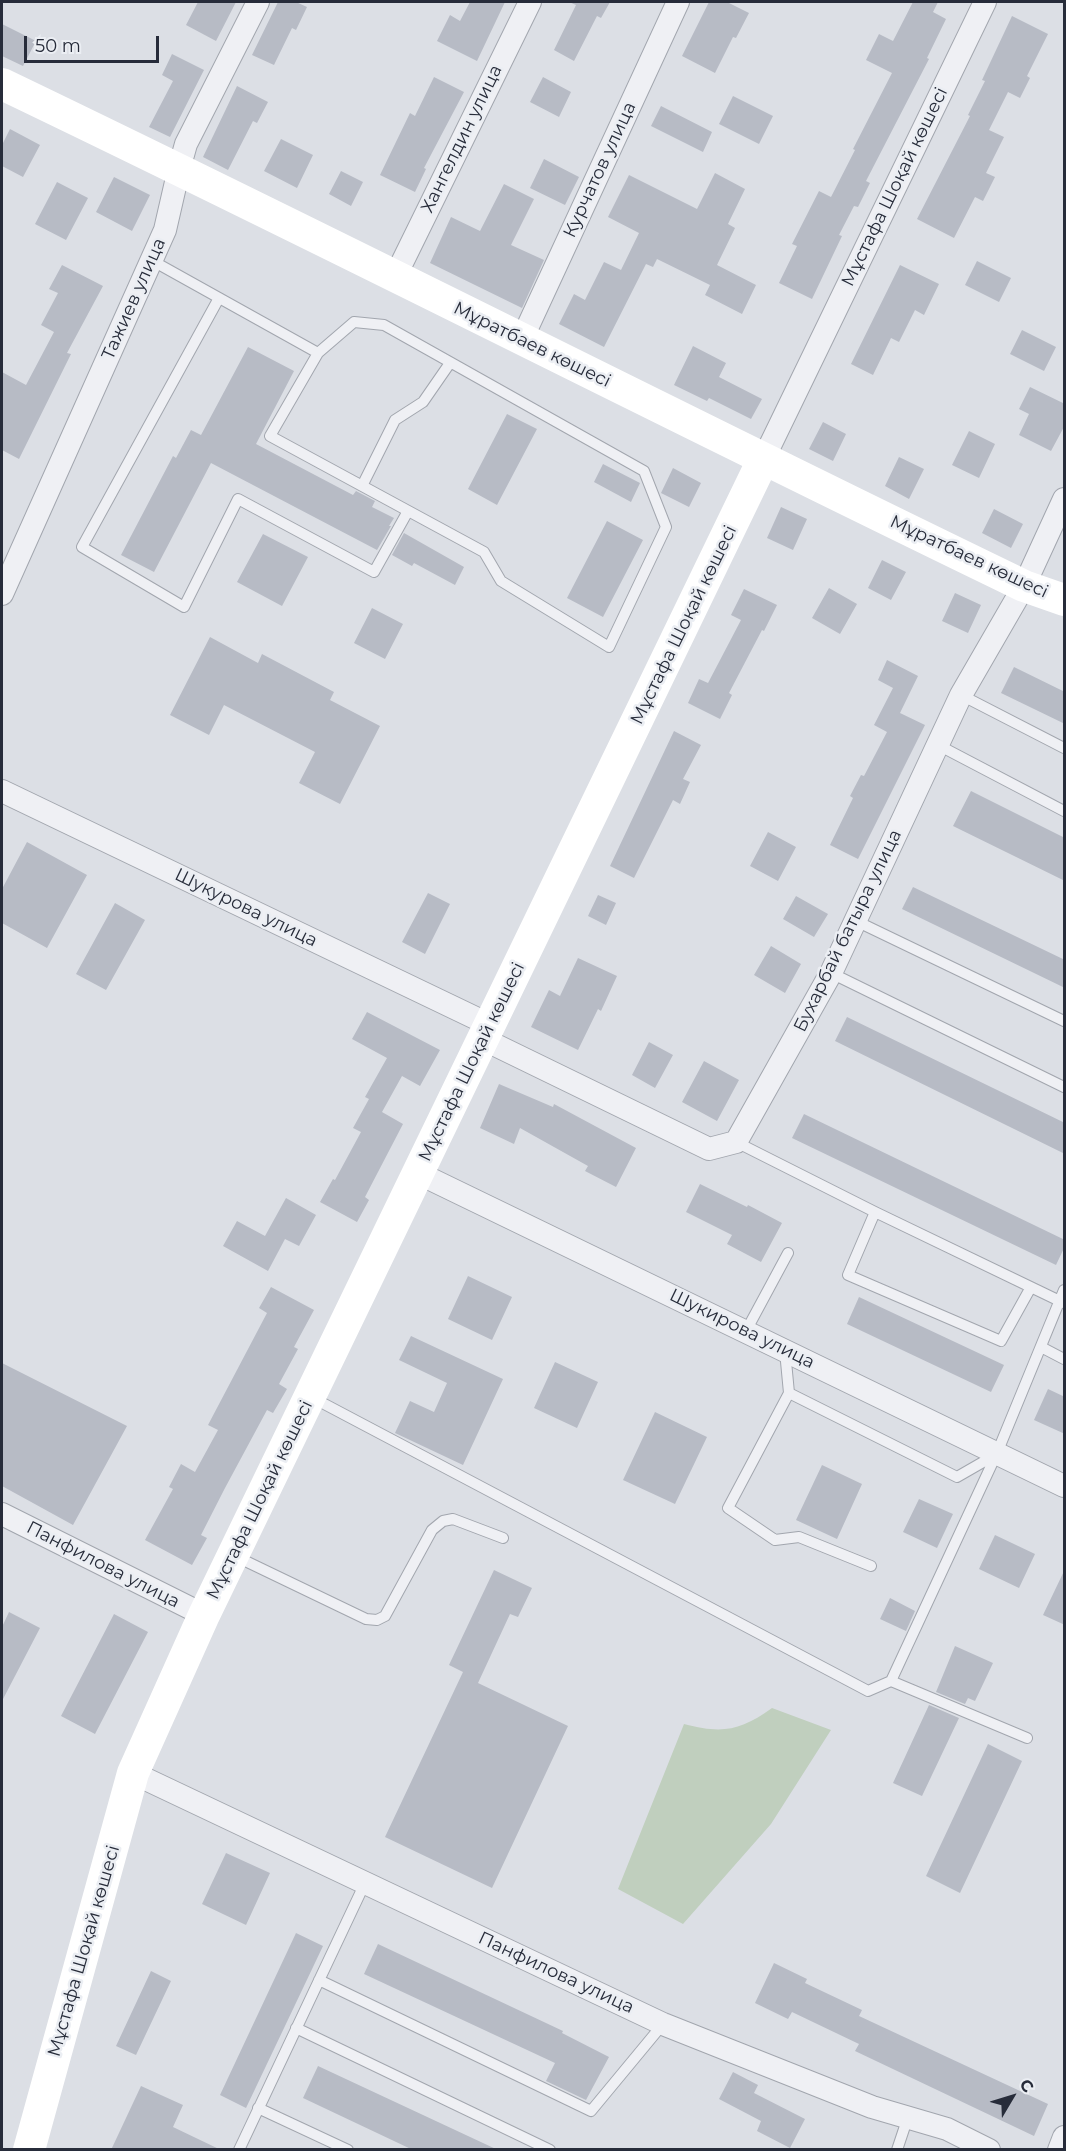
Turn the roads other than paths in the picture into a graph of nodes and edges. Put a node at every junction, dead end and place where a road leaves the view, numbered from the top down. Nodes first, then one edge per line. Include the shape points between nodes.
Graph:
1 (258, 2) edge
2 (530, 2) edge
3 (678, 2) edge
4 (985, 2) edge
5 (2, 84) edge
6 (178, 169) junction
7 (151, 260) junction
8 (395, 277) junction
9 (219, 298) junction
10 (522, 339) junction
11 (318, 353) junction
12 (450, 363) junction
13 (763, 460) junction
14 (362, 486) junction
15 (1065, 499) edge
16 (408, 511) junction
17 (1024, 586) junction
18 (2, 594) edge
19 (1065, 600) edge
20 (961, 695) junction
21 (938, 745) junction
22 (1065, 748) edge
23 (2, 791) edge
24 (1065, 811) edge
25 (856, 921) junction
26 (831, 974) junction
27 (1065, 1021) edge
28 (486, 1032) junction
29 (1065, 1087) edge
30 (736, 1142) junction
31 (418, 1173) junction
32 (875, 1212) junction
33 (788, 1253) dead end
34 (1031, 1287) junction
35 (1065, 1290) edge
36 (1063, 1302) edge
37 (746, 1331) junction
38 (1041, 1347) junction
39 (784, 1349) junction
40 (1065, 1359) edge
41 (789, 1393) junction
42 (310, 1396) junction
43 (997, 1454) junction
44 (1065, 1486) edge
45 (2, 1514) edge
46 (503, 1538) dead end
47 (234, 1555) junction
48 (871, 1566) dead end
49 (204, 1615) junction
50 (891, 1681) junction
51 (1027, 1738) dead end
52 (133, 1773) junction
53 (365, 1883) junction
54 (319, 1980) junction
55 (663, 2024) junction
56 (296, 2028) junction
57 (258, 2108) junction
58 (908, 2117) junction
59 (1065, 2137) edge
60 (29, 2150) edge
61 (239, 2150) edge
62 (348, 2150) edge
63 (550, 2150) edge
64 (897, 2150) edge
65 (989, 2150) edge
66 (1059, 2150) edge

1 - 6 street, Тажиев улица via 186,144
2 - 8 street, Хангелдин улица
3 - 10 street, Курчатов улица
4 - 13 street, Мұстафа Шоқай көшесі
5 - 6 street, Мұратбаев көшесі
6 - 7 street, Тажиев улица via 165,230
6 - 8 street, Мұратбаев көшесі
7 - 9 lane
7 - 18 street, Тажиев улица
8 - 10 street, Мұратбаев көшесі
9 - 11 lane
9 - 16 lane via 82,547 184,606 238,499 374,572
10 - 13 street, Мұратбаев көшесі
11 - 12 lane via 354,322 384,325
11 - 14 lane via 270,436
12 - 14 lane via 423,402 395,420
12 - 16 lane via 644,471 666,527 609,647 501,581 484,552
13 - 17 street, Мұратбаев көшесі
13 - 28 street, Мұстафа Шоқай көшесі
14 - 16 lane
15 - 17 street, Бухарбай батыра улица
17 - 19 street, Мұратбаев көшесі
17 - 20 street, Бухарбай батыра улица
20 - 21 street, Бухарбай батыра улица
20 - 22 lane
21 - 24 lane
21 - 25 street, Бухарбай батыра улица
23 - 28 street, Шукурова улица
25 - 26 street, Бухарбай батыра улица
25 - 27 lane
26 - 29 lane
26 - 30 street, Бухарбай батыра улица
28 - 30 street via 709,1149
28 - 31 street, Мұстафа Шоқай көшесі
30 - 32 lane
31 - 37 street, Шукирова улица
31 - 42 street, Мұстафа Шоқай көшесі
32 - 34 lane
32 - 34 lane via 848,1275 1001,1341
33 - 37 lane
34 - 36 lane
35 - 36 lane
36 - 38 lane
37 - 39 street, Шукирова улица
38 - 40 lane
38 - 43 lane
39 - 41 lane
39 - 43 street, Шукирова улица
41 - 43 lane via 957,1477
41 - 48 lane via 728,1508 775,1540 799,1537
42 - 47 street, Мұстафа Шоқай көшесі
42 - 50 lane via 868,1691
43 - 44 street, Шукирова улица
43 - 50 lane
45 - 49 street, Панфилова улица
46 - 47 lane via 453,1519 443,1521 432,1530 385,1616 377,1620 366,1619
47 - 49 street, Мұстафа Шоқай көшесі
49 - 52 street, Мұстафа Шоқай көшесі
50 - 51 lane
52 - 53 street, Панфилова улица
52 - 60 street, Мұстафа Шоқай көшесі
53 - 54 lane
53 - 55 street, Панфилова улица
54 - 55 lane via 591,2111
54 - 56 lane
55 - 58 street, Панфилова улица via 872,2107
56 - 57 lane
56 - 63 lane
57 - 61 lane
57 - 62 lane
58 - 64 lane
58 - 65 street, Панфилова улица via 947,2129
59 - 66 street

